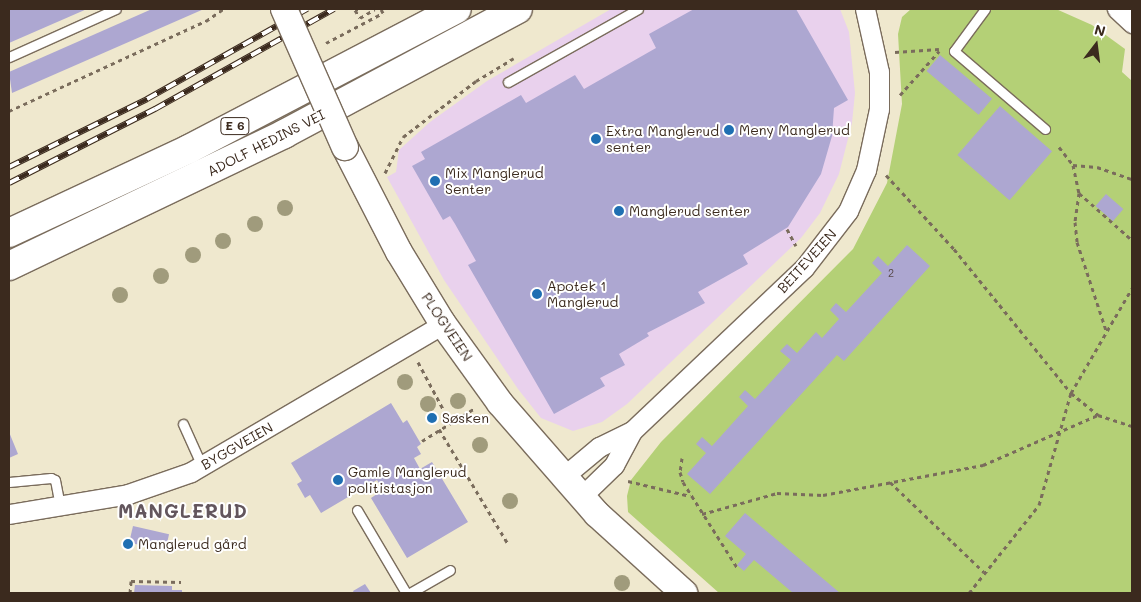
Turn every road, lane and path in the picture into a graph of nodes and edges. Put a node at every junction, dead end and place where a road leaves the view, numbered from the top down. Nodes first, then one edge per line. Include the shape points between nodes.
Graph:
1 (116, 9) edge
2 (223, 9) edge
3 (284, 9) edge
4 (358, 9) edge
5 (376, 9) edge
6 (382, 9) edge
7 (457, 9) edge
8 (518, 9) edge
9 (638, 9) edge
10 (865, 9) edge
11 (985, 9) edge
12 (1117, 9) edge
13 (1132, 23) edge
14 (322, 45) dead end
15 (941, 49) junction
16 (954, 51) junction
17 (895, 52) dead end
18 (9, 57) edge
19 (514, 58) dead end
20 (508, 82) dead end
21 (897, 97) dead end
22 (9, 111) edge
23 (1045, 129) dead end
24 (1059, 147) dead end
25 (1073, 165) junction
26 (883, 172) dead end
27 (1132, 180) edge
28 (364, 187) junction
29 (1079, 193) junction
30 (788, 229) dead end
31 (9, 234) edge
32 (1132, 240) edge
33 (798, 248) dead end
34 (9, 266) edge
35 (1132, 288) edge
36 (443, 324) junction
37 (1106, 331) junction
38 (417, 359) dead end
39 (1071, 393) junction
40 (480, 405) dead end
41 (1098, 415) junction
42 (450, 422) junction
43 (184, 424) dead end
44 (1132, 426) edge
45 (438, 429) junction
46 (632, 431) junction
47 (1061, 431) junction
48 (422, 441) dead end
49 (682, 458) dead end
50 (202, 466) junction
51 (563, 477) junction
52 (622, 480) dead end
53 (9, 482) edge
54 (890, 482) junction
55 (690, 496) junction
56 (581, 497) junction
57 (60, 506) junction
58 (357, 510) dead end
59 (9, 514) edge
60 (702, 514) junction
61 (508, 544) dead end
62 (738, 568) dead end
63 (450, 570) dead end
64 (984, 572) junction
65 (181, 582) dead end
66 (130, 593) edge
67 (408, 593) edge
68 (684, 593) edge
69 (969, 593) edge

1 - 18 lane
2 - 22 path via 206,21
3 - 28 street, PLOGVEIEN, bridge
4 - 5 path via 355,10 360,18
6 - 14 path via 383,13
7 - 31 highway, E 6 via 197,145
8 - 34 highway, ADOLF HEDINS VEI / E 6 via 284,134
9 - 20 lane
10 - 46 street, BEITEVEIEN via 878,63 879,109 866,170 848,211 804,268
11 - 16 lane
12 - 13 street
15 - 16 path
15 - 17 path
15 - 21 path
16 - 23 lane
19 - 28 path via 476,81 403,137 388,171
24 - 25 path
25 - 27 path via 1097,167
25 - 29 path
26 - 39 path via 954,249
28 - 36 street, PLOGVEIEN
29 - 32 path
29 - 37 path via 1075,222 1077,242
30 - 33 path
35 - 37 path
36 - 50 street, BYGGVEIEN
36 - 51 street, PLOGVEIEN via 521,430
37 - 39 path
38 - 42 path
39 - 41 path
39 - 47 path
40 - 42 path
41 - 44 path
41 - 47 path
42 - 45 path
43 - 50 lane
45 - 48 path
45 - 61 path
46 - 51 street, BEITEVEIEN via 599,447
46 - 56 street, BEITEVEIEN via 614,465
47 - 54 path via 983,465
47 - 64 path via 1038,505
49 - 55 path via 680,472
50 - 57 street, BYGGVEIEN via 128,494
51 - 56 street, PLOGVEIEN
52 - 55 path
53 - 57 lane via 51,478
54 - 60 path via 823,495 777,493
54 - 64 path
55 - 60 path
56 - 68 street, PLOGVEIEN via 639,555
57 - 59 street, BYGGVEIEN
58 - 67 lane
60 - 62 path
63 - 67 lane
64 - 69 path
65 - 66 path via 131,581

